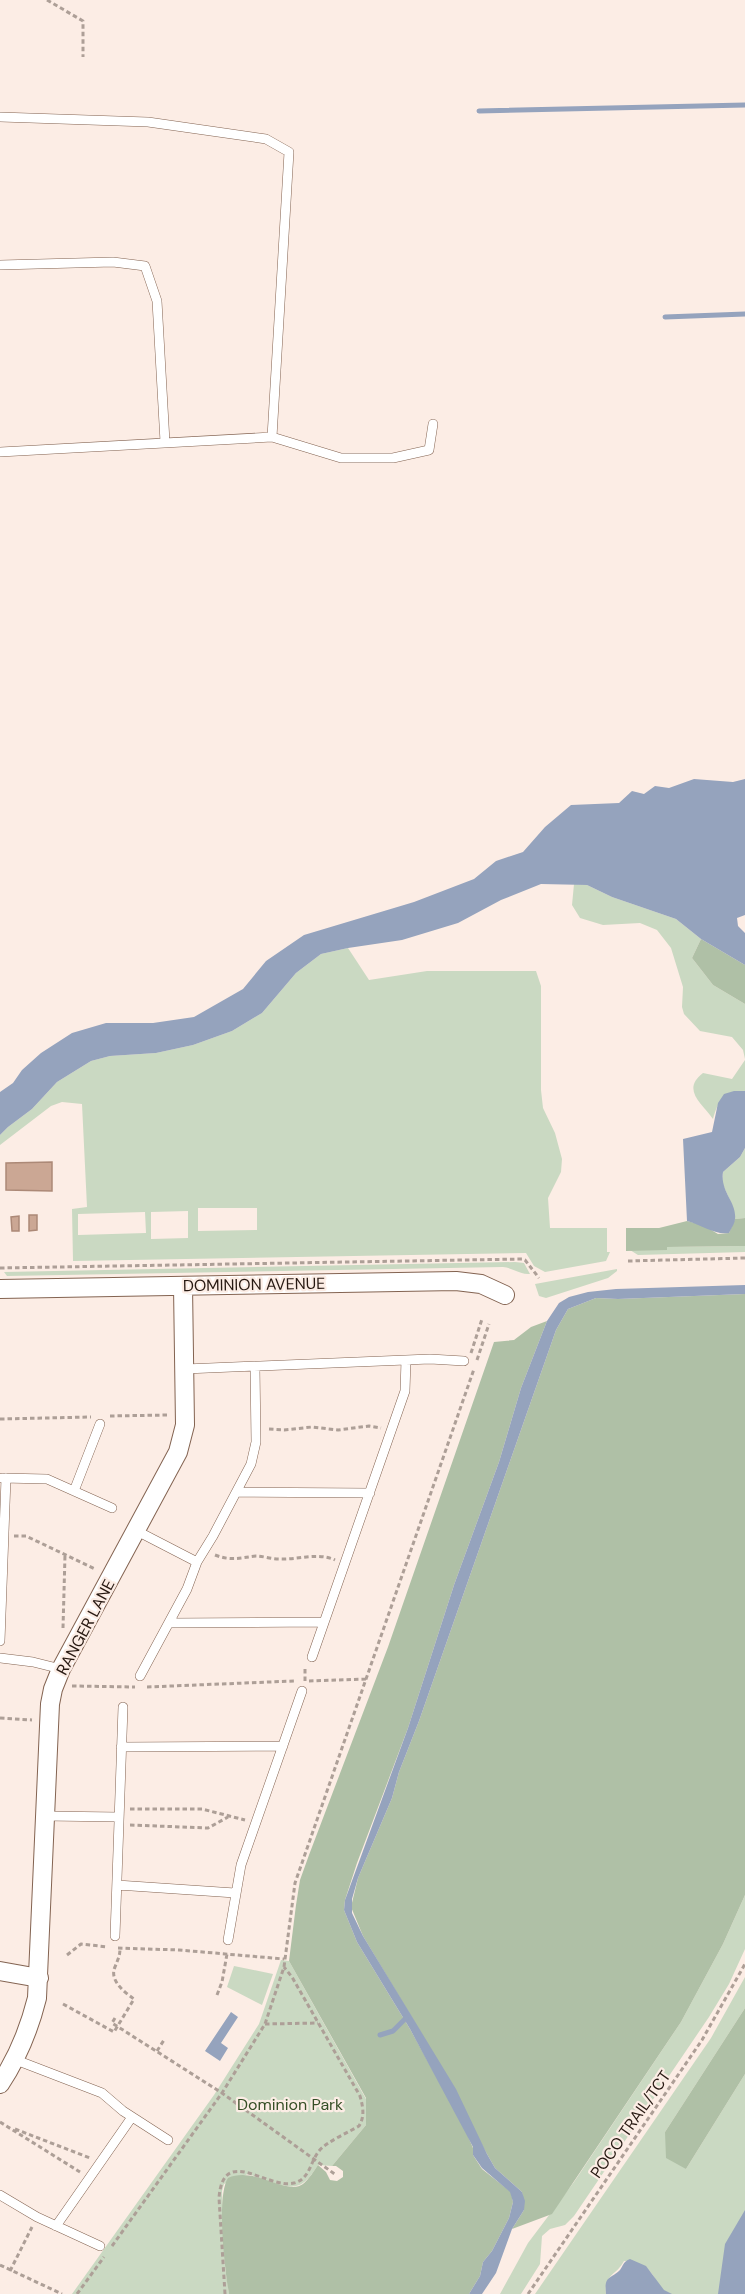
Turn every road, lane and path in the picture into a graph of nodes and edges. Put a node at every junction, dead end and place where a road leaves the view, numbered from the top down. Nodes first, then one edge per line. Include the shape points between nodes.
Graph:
1 (47, 0) edge
2 (83, 57) dead end
3 (0, 117) edge
4 (0, 265) edge
5 (433, 424) dead end
6 (272, 437) junction
7 (165, 442) junction
8 (0, 452) edge
9 (745, 1258) edge
10 (628, 1261) dead end
11 (0, 1268) edge
12 (539, 1278) dead end
13 (183, 1286) junction
14 (0, 1289) edge
15 (504, 1294) dead end
16 (482, 1319) dead end
17 (489, 1324) dead end
18 (406, 1360) junction
19 (464, 1361) joint
20 (255, 1367) junction
21 (185, 1369) junction
22 (167, 1415) dead end
23 (108, 1416) dead end
24 (0, 1419) edge
25 (98, 1420) joint
26 (256, 1426) junction
27 (392, 1431) junction
28 (3, 1478) edge
29 (74, 1491) junction
30 (237, 1492) junction
31 (370, 1493) junction
32 (112, 1508) dead end
33 (137, 1531) junction
34 (4, 1536) junction
35 (205, 1549) junction
36 (65, 1555) junction
37 (196, 1562) junction
38 (344, 1566) junction
39 (95, 1569) dead end
40 (324, 1622) junction
41 (170, 1623) junction
42 (63, 1630) dead end
43 (0, 1641) edge
44 (312, 1657) dead end
45 (0, 1658) edge
46 (140, 1676) dead end
47 (64, 1678) junction
48 (368, 1678) junction
49 (302, 1691) dead end
50 (123, 1707) dead end
51 (0, 1718) edge
52 (32, 1720) dead end
53 (283, 1746) junction
54 (122, 1747) junction
55 (46, 1816) junction
56 (230, 1816) junction
57 (119, 1817) junction
58 (256, 1823) junction
59 (117, 1885) junction
60 (235, 1893) junction
61 (115, 1936) dead end
62 (228, 1941) dead end
63 (120, 1949) junction
64 (227, 1954) junction
65 (67, 1955) dead end
66 (284, 1959) junction
67 (745, 1964) edge
68 (284, 1967) junction
69 (0, 1971) edge
70 (39, 1978) junction
71 (217, 1995) dead end
72 (63, 2004) dead end
73 (115, 2018) dead end
74 (318, 2023) junction
75 (265, 2024) junction
76 (118, 2027) junction
77 (164, 2040) dead end
78 (156, 2052) junction
79 (16, 2060) junction
80 (0, 2084) edge
81 (222, 2093) junction
82 (132, 2117) junction
83 (0, 2121) edge
84 (7, 2126) junction
85 (168, 2140) dead end
86 (178, 2146) dead end
87 (182, 2148) junction
88 (316, 2159) junction
89 (100, 2162) junction
90 (336, 2175) dead end
91 (89, 2178) junction
92 (0, 2194) edge
93 (37, 2217) junction
94 (56, 2226) junction
95 (99, 2246) dead end
96 (112, 2246) dead end
97 (105, 2256) dead end
98 (0, 2265) edge
99 (10, 2271) junction
100 (62, 2294) edge
101 (77, 2294) edge
102 (225, 2294) edge
103 (528, 2294) edge

1 - 2 path via 83,21
3 - 6 lane via 148,122 266,139 289,152
4 - 7 lane via 113,262 145,266 157,301
5 - 6 lane via 429,450 393,458 341,458
6 - 7 lane
7 - 8 lane
9 - 10 path
11 - 12 path via 522,1259
13 - 14 street, DOMINION AVENUE
13 - 15 street, DOMINION AVENUE via 456,1281 481,1284
13 - 21 street, RANGER LANE
16 - 19 path via 470,1355 464,1355
17 - 48 path
18 - 19 lane
18 - 20 lane
18 - 27 lane via 405,1391
20 - 21 lane
20 - 26 lane
21 - 33 street, RANGER LANE via 183,1439
22 - 23 path
24 - 25 path
25 - 29 lane
26 - 27 path via 338,1430 369,1426
26 - 30 lane via 254,1456
27 - 31 lane
28 - 29 lane via 47,1479
28 - 34 lane
29 - 32 lane
30 - 31 lane
30 - 35 lane
31 - 38 lane
33 - 37 lane
33 - 47 street, RANGER LANE
34 - 36 path via 26,1536
34 - 43 lane
35 - 37 lane
35 - 38 path via 227,1559 308,1556 329,1558
36 - 39 path
36 - 42 path
37 - 41 lane
38 - 40 lane
40 - 41 lane
40 - 44 lane
41 - 46 lane
45 - 47 lane via 33,1662
47 - 48 path via 145,1687
47 - 55 street, RANGER LANE via 53,1689 50,1704
48 - 66 path via 295,1884
49 - 53 lane
50 - 54 lane
51 - 52 path
53 - 54 lane
53 - 58 lane
54 - 57 lane
55 - 57 lane
55 - 70 street, RANGER LANE
56 - 57 path via 202,1809
56 - 57 path via 208,1827
56 - 58 path
57 - 59 lane
58 - 60 lane
59 - 60 lane
59 - 61 lane
60 - 62 lane
63 - 64 path
63 - 65 path via 81,1944
63 - 76 path via 114,1976 134,1999
64 - 66 path
64 - 71 path
66 - 68 path
67 - 103 path, POCO TRAIL/TCT via 702,2040
68 - 74 path
68 - 75 path
69 - 70 street
70 - 79 street, RANGER LANE via 32,2018
72 - 76 path via 114,2032
73 - 76 path via 112,2023
74 - 75 path
74 - 88 path via 360,2096 363,2113 359,2126 319,2151
75 - 81 path
76 - 78 path
77 - 78 path
78 - 81 path
79 - 80 street, RANGER LANE
79 - 82 lane via 102,2093
81 - 87 path
81 - 88 path
82 - 85 lane
82 - 89 lane
83 - 84 path
84 - 89 path
84 - 91 path
86 - 87 path
87 - 96 path
88 - 90 path
88 - 102 path via 306,2175 294,2184 245,2171 232,2173 222,2181 219,2198
89 - 91 lane
91 - 94 lane
92 - 93 lane
93 - 94 lane
93 - 99 path
94 - 95 lane
97 - 101 path
98 - 99 path
99 - 100 path

